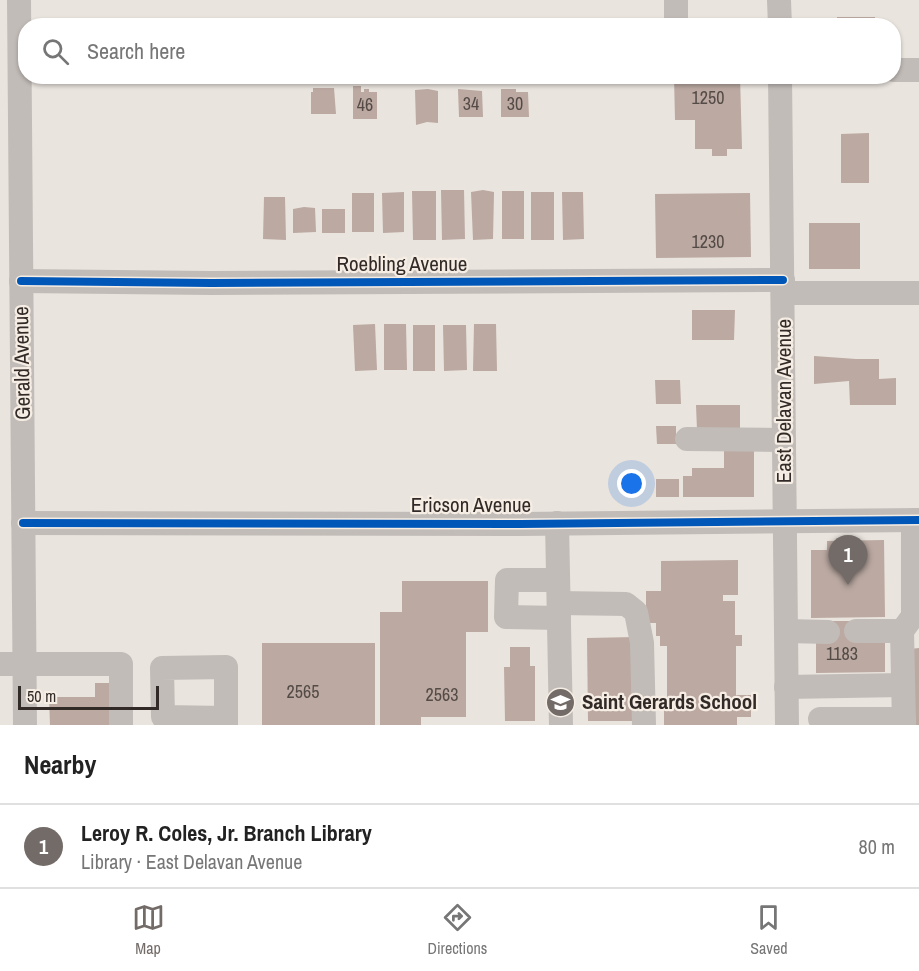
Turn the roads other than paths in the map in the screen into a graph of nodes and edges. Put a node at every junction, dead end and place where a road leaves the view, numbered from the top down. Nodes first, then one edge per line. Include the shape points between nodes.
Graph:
1 (19, 0) edge
2 (676, 0) edge
3 (779, 0) edge
4 (676, 18) edge
5 (780, 18) edge
6 (15, 41) edge
7 (901, 70) edge
8 (919, 70) edge
9 (780, 84) edge
10 (21, 281) junction
11 (783, 287) junction
12 (919, 293) edge
13 (687, 439) dead end
14 (784, 440) junction
15 (916, 520) edge
16 (785, 522) junction
17 (23, 523) junction
18 (557, 523) junction
19 (558, 600) junction
20 (786, 631) junction
21 (856, 631) dead end
22 (902, 631) junction
23 (828, 632) dead end
24 (0, 663) edge
25 (25, 663) junction
26 (903, 685) junction
27 (786, 687) junction
28 (820, 718) dead end
29 (904, 722) edge
30 (25, 725) edge
31 (122, 725) edge
32 (561, 725) edge
33 (644, 725) edge
34 (787, 725) edge

1 - 6 street, Gerald Avenue
2 - 4 street
3 - 5 street
6 - 10 street, Gerald Avenue
7 - 8 street
9 - 11 street, East Delavan Avenue
10 - 11 street, Roebling Avenue
10 - 17 street, Gerald Avenue
11 - 12 street, Roebling Avenue
11 - 14 street, East Delavan Avenue
13 - 14 street
14 - 16 street, East Delavan Avenue
15 - 16 street, Ericson Avenue
15 - 22 street via 913,616
16 - 18 street, Ericson Avenue
16 - 20 street, East Delavan Avenue
17 - 18 street, Ericson Avenue
17 - 25 street, Gerald Avenue
18 - 19 street
19 - 19 street via 507,580 506,617
19 - 32 street
19 - 33 street via 626,604 636,612 642,643
20 - 23 street
20 - 27 street, East Delavan Avenue
21 - 22 street
22 - 26 street
24 - 25 street
25 - 30 street, Gerald Avenue
25 - 31 street via 121,664
26 - 27 street
26 - 29 street
27 - 34 street, East Delavan Avenue
28 - 29 street

